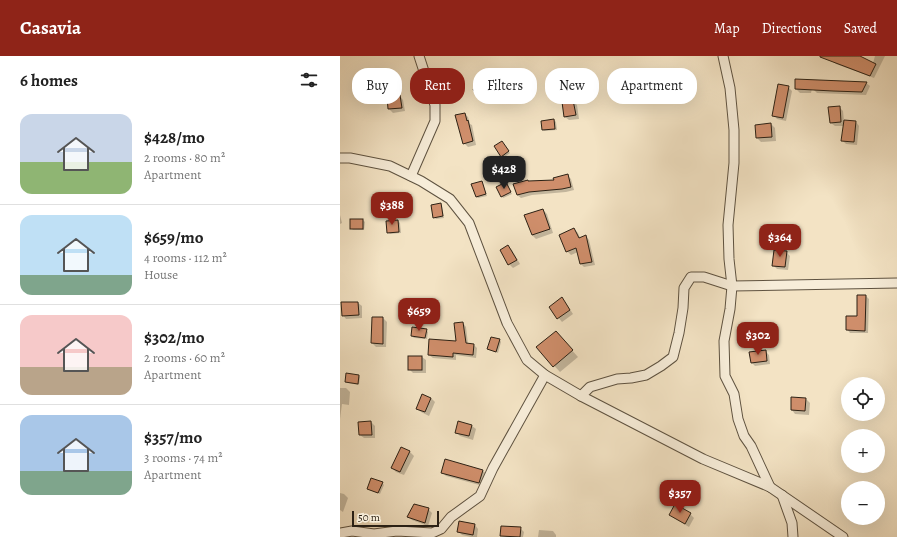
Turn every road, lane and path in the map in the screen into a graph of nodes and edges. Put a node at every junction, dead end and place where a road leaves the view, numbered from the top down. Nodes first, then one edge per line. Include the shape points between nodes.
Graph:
1 (419, 56) edge
2 (723, 56) edge
3 (340, 158) edge
4 (411, 176) junction
5 (897, 283) edge
6 (732, 286) junction
7 (545, 376) junction
8 (581, 396) junction
9 (770, 487) junction
10 (782, 495) junction
11 (340, 535) edge
12 (793, 537) edge
13 (843, 537) edge

1 - 4 street via 435,105 435,122
2 - 6 street via 730,88 734,130 734,163 728,225
3 - 4 street via 390,166
4 - 7 street via 450,199 469,223 507,323 527,360
5 - 6 street
6 - 8 street via 704,277 690,276 684,288 679,333 673,356 646,375 596,385
6 - 9 street via 724,341 725,376 734,394 744,436
7 - 8 street
7 - 11 street via 480,496 451,517 441,530 432,533 397,531 374,534 352,531
8 - 9 street via 704,459
9 - 10 street
10 - 12 street via 792,523
10 - 13 street

